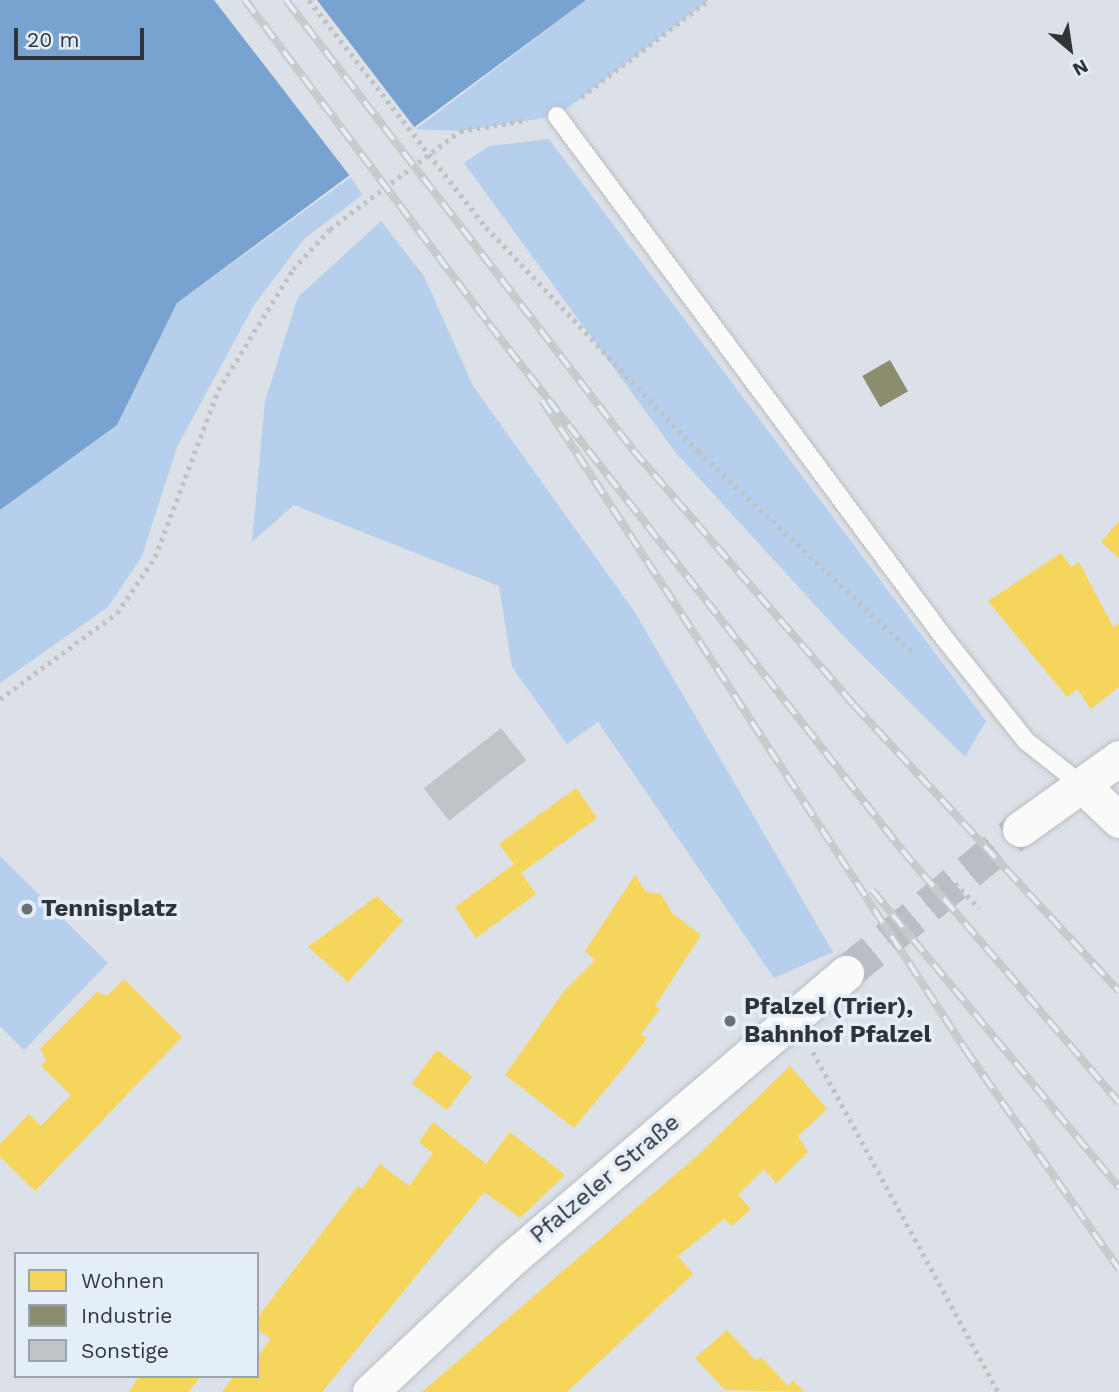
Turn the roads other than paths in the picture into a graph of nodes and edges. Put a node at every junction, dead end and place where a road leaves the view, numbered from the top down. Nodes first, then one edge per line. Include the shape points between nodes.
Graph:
1 (556, 116) road end
2 (1119, 758) edge
3 (1082, 785) junction
4 (1119, 820) edge
5 (1020, 829) tunnel mouth
6 (846, 973) tunnel mouth
7 (370, 1392) edge

1 - 3 lane via 945,639 1026,741
2 - 3 street
3 - 4 street
3 - 5 street
6 - 7 street, Pfalzeler Straße via 510,1260

